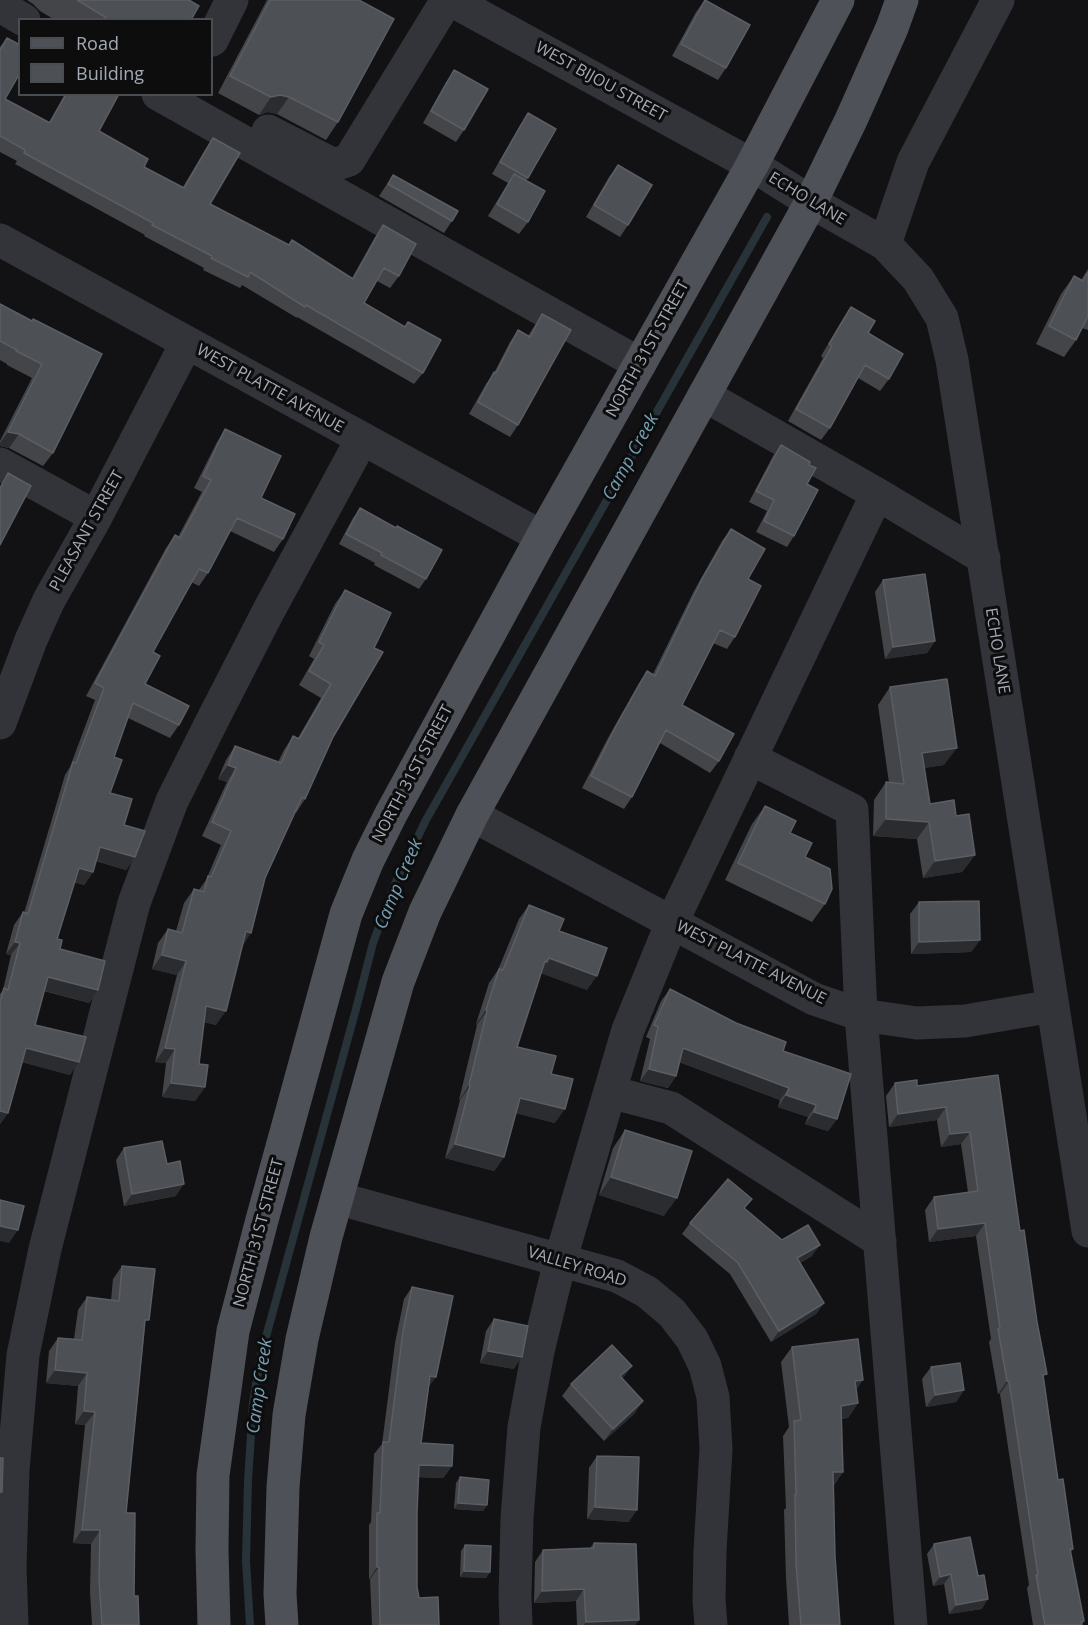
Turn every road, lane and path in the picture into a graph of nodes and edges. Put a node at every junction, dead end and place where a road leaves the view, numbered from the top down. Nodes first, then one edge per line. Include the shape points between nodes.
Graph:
1 (232, 0) edge
2 (449, 0) edge
3 (838, 0) edge
4 (902, 0) edge
5 (998, 0) edge
6 (0, 6) edge
7 (21, 18) edge
8 (213, 38) edge
9 (162, 96) edge
10 (203, 96) edge
11 (752, 165) junction
12 (811, 202) junction
13 (0, 240) edge
14 (885, 244) junction
15 (186, 344) junction
16 (640, 364) junction
17 (705, 395) junction
18 (362, 439) junction
19 (0, 464) edge
20 (877, 494) junction
21 (96, 518) junction
22 (542, 537) junction
23 (984, 558) junction
24 (3, 703) edge
25 (750, 758) junction
26 (472, 815) junction
27 (672, 922) junction
28 (1053, 1006) junction
29 (861, 1015) junction
30 (610, 1092) junction
31 (337, 1198) junction
32 (1088, 1231) edge
33 (880, 1241) junction
34 (560, 1261) junction
35 (12, 1625) edge
36 (214, 1625) edge
37 (282, 1625) edge
38 (516, 1625) edge
39 (711, 1625) edge
40 (911, 1625) edge

1 - 8 street
2 - 10 street via 349,160 334,165
2 - 11 street, WEST BIJOU STREET
3 - 11 main road, NORTH 31ST STREET
4 - 12 main road
5 - 14 street via 913,162
6 - 7 street
9 - 16 street
11 - 12 street, ECHO LANE
11 - 16 main road, NORTH 31ST STREET
12 - 14 street, ECHO LANE
12 - 17 main road
13 - 15 street, WEST PLATTE AVENUE
14 - 23 street, ECHO LANE via 918,279 942,318
15 - 18 street, WEST PLATTE AVENUE
15 - 21 street, PLEASANT STREET
16 - 22 main road, NORTH 31ST STREET
17 - 20 street
17 - 26 main road
18 - 22 street, WEST PLATTE AVENUE
18 - 35 street via 196,752 172,801 134,903 45,1249 23,1355 13,1470
19 - 21 street
20 - 23 street
20 - 25 street
21 - 24 street, PLEASANT STREET via 49,600
22 - 36 main road, NORTH 31ST STREET via 391,814 346,914 233,1331 213,1475
23 - 28 street, ECHO LANE
25 - 27 street
25 - 29 street via 852,810
26 - 27 street, WEST PLATTE AVENUE
26 - 31 main road via 425,912 398,982
27 - 29 street, WEST PLATTE AVENUE via 814,999
27 - 30 street via 628,1030
28 - 29 street, WEST PLATTE AVENUE via 964,1021 917,1023
28 - 32 street, ECHO LANE
29 - 33 street
30 - 33 street via 671,1108
30 - 34 street
31 - 34 street, VALLEY ROAD
31 - 37 main road via 302,1339 289,1415 283,1487
33 - 40 street
34 - 38 street via 524,1426 517,1518
34 - 39 street, VALLEY ROAD via 617,1276 647,1292 672,1313 692,1339 705,1366 713,1398 716,1449

